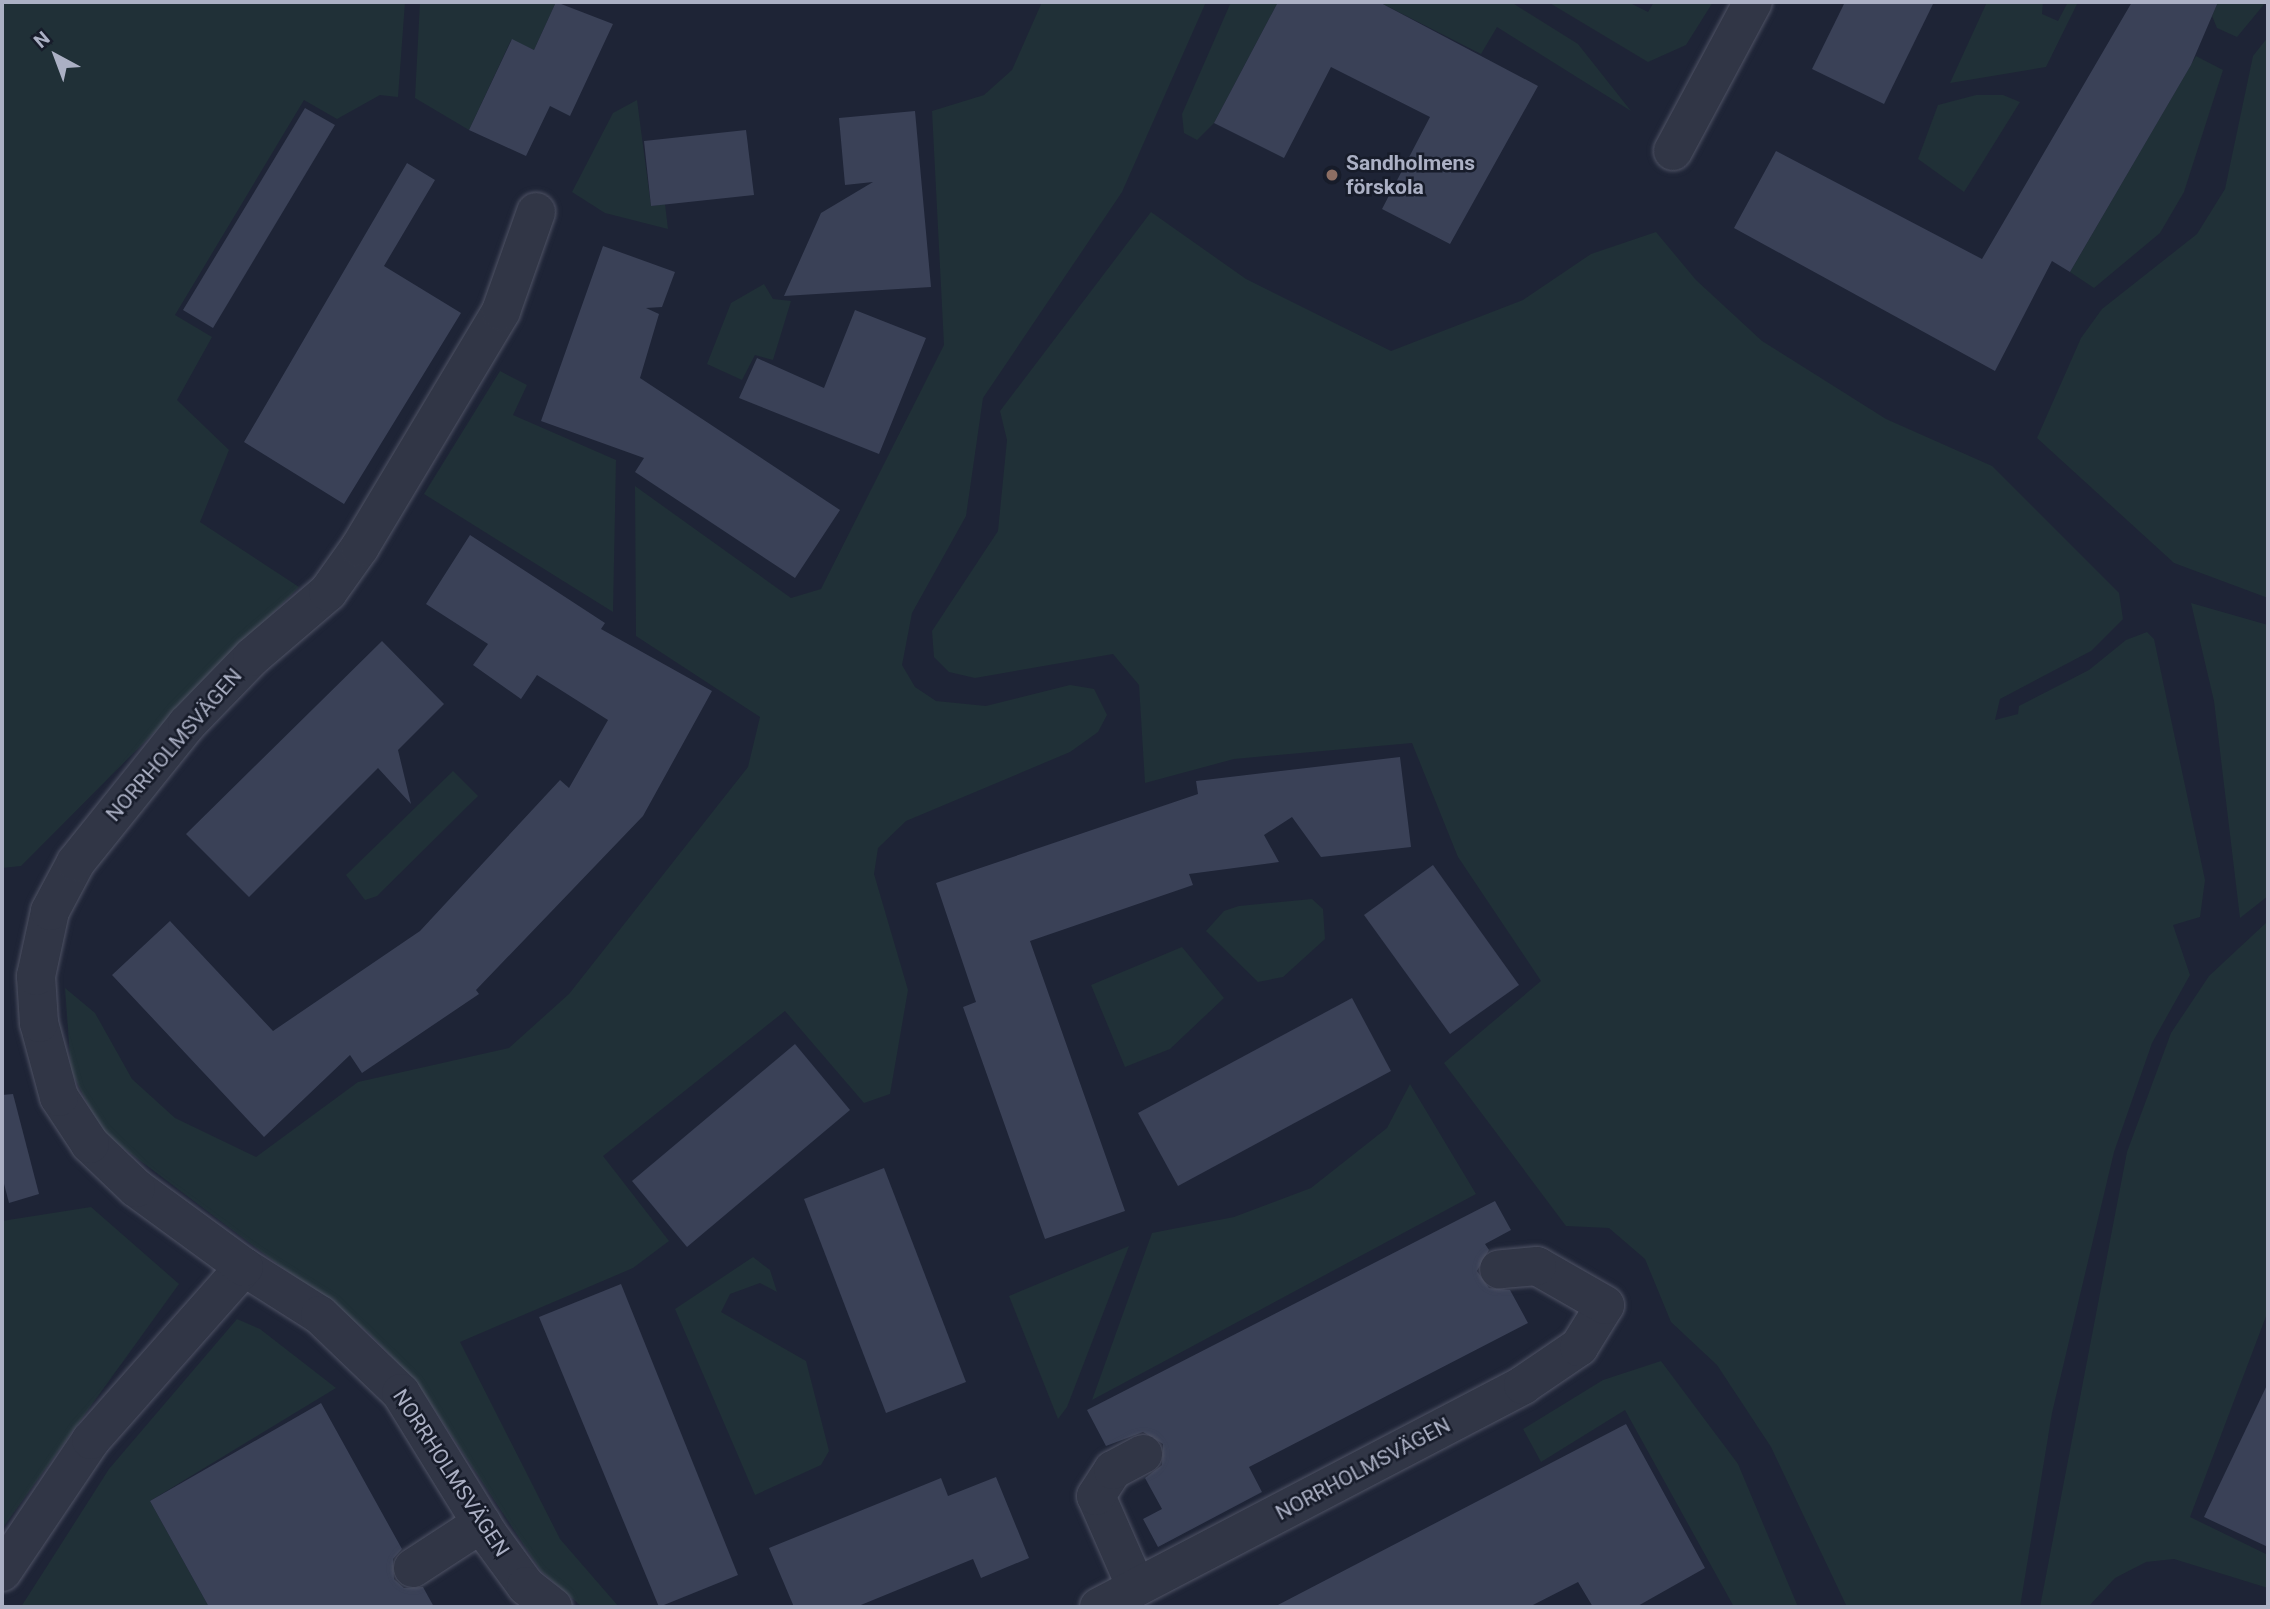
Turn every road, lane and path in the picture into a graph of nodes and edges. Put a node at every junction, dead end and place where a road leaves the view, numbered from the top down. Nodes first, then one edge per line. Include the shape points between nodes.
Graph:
1 (1753, 2) edge
2 (1673, 151) dead end
3 (536, 212) dead end
4 (244, 1267) junction
5 (1499, 1269) dead end
6 (1143, 1454) dead end
7 (482, 1523) junction
8 (413, 1568) dead end
9 (2, 1572) edge
10 (1136, 1587) junction
11 (552, 1607) edge
12 (1099, 1607) edge

1 - 2 street
3 - 4 street, NORRHOLMSVÄGEN via 501,311 360,547 328,592 252,657 119,807 76,862 41,937 39,1023 59,1097 89,1144 136,1188
4 - 7 street, NORRHOLMSVÄGEN via 309,1307 401,1392
4 - 9 street via 91,1440
5 - 10 street, NORRHOLMSVÄGEN via 1537,1266 1605,1306 1579,1348 1523,1385
6 - 10 street via 1113,1470 1096,1496
7 - 8 street
7 - 11 street, NORRHOLMSVÄGEN via 526,1586
10 - 12 street, NORRHOLMSVÄGEN

